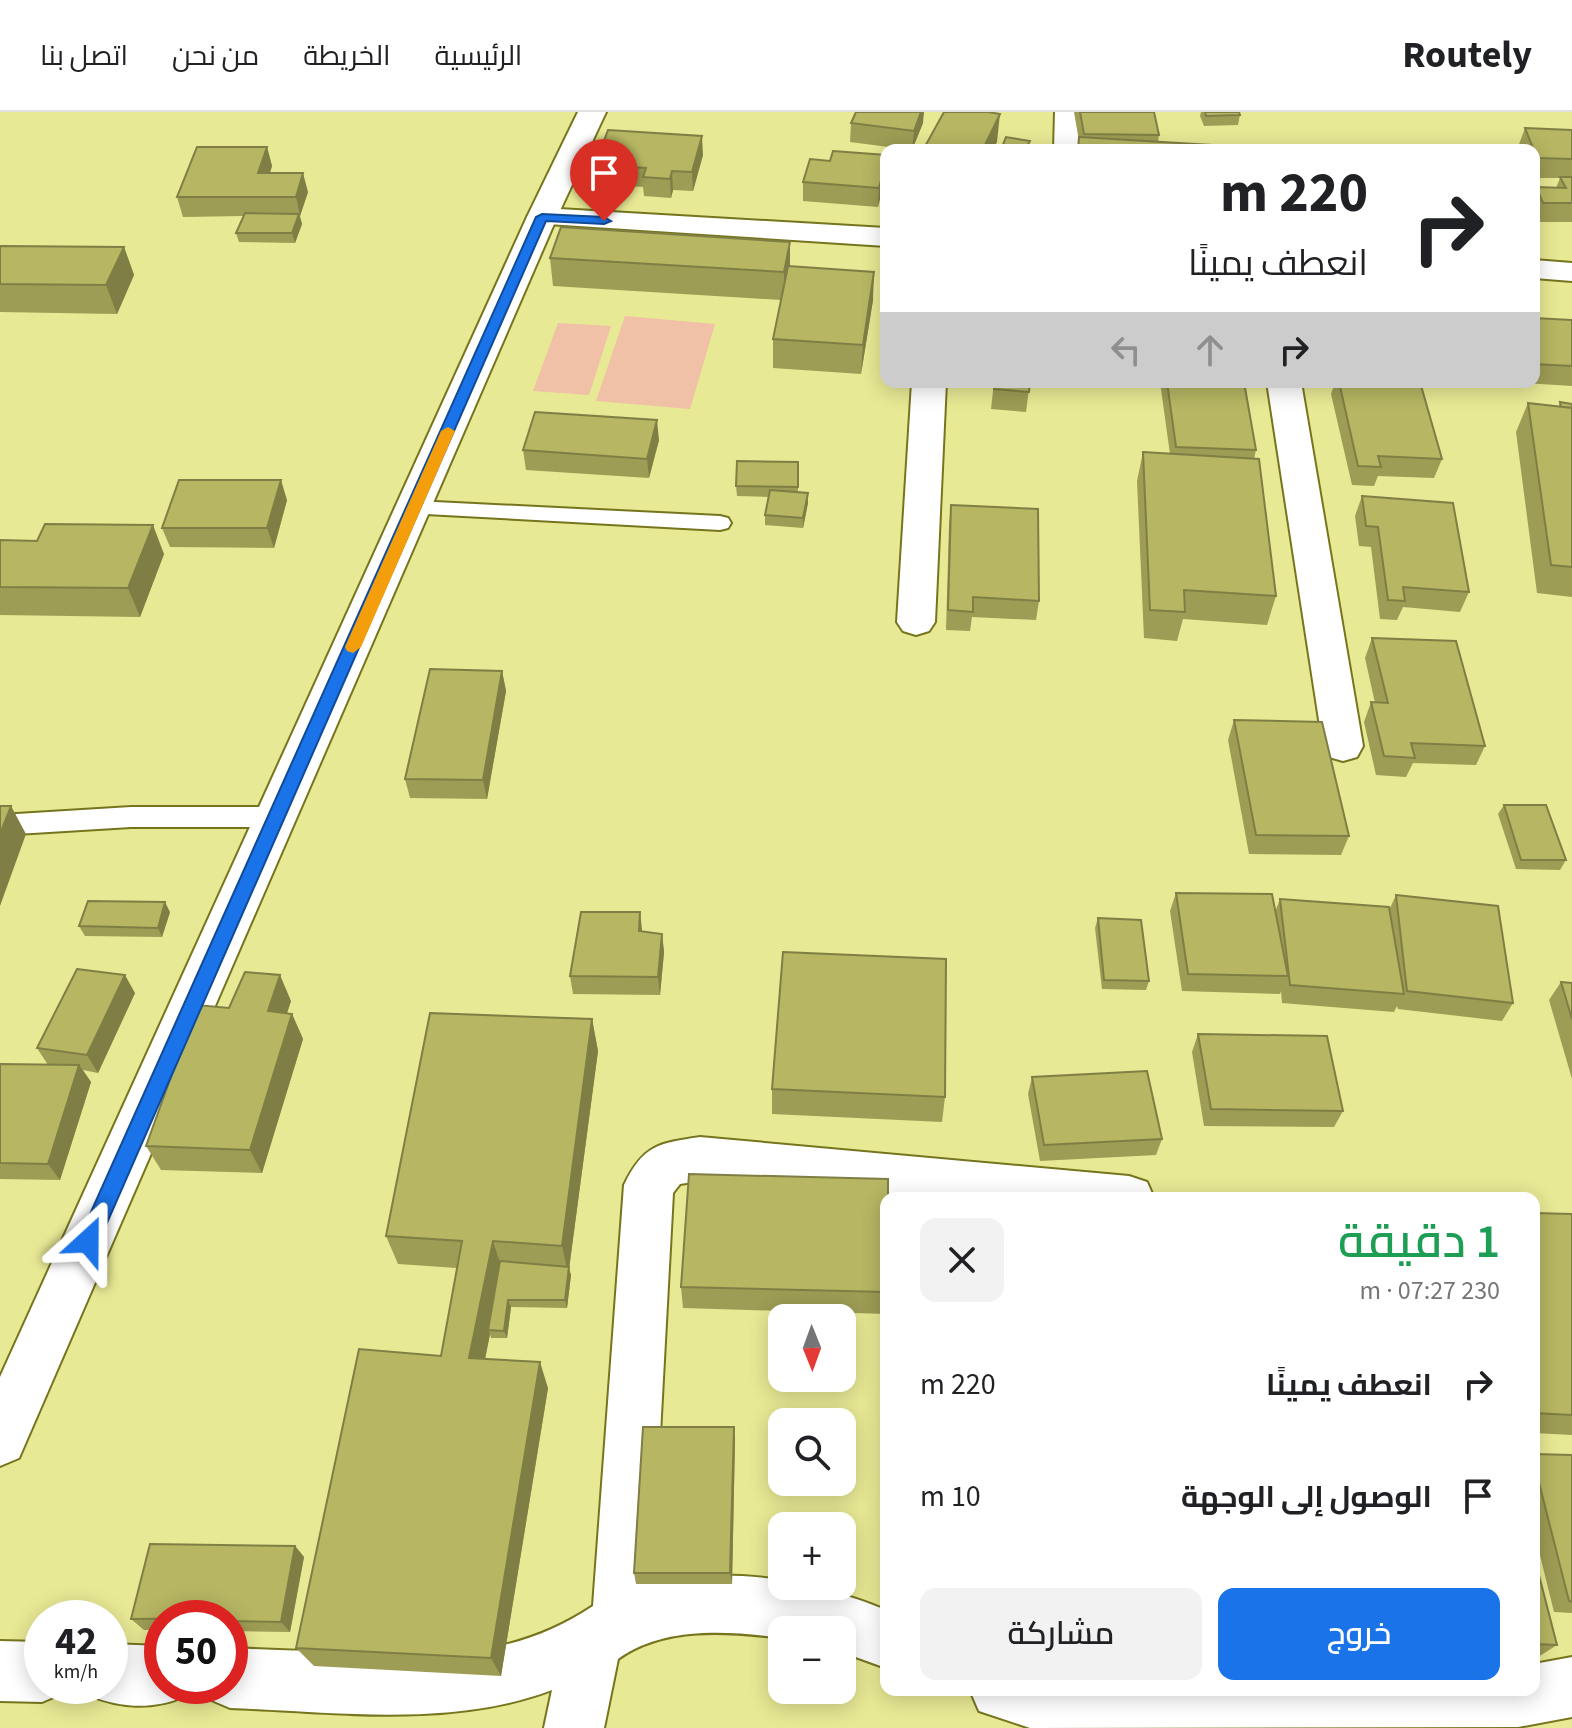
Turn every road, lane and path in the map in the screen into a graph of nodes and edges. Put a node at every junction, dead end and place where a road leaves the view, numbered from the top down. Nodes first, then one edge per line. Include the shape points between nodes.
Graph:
1 (592, 112) edge
2 (1069, 112) edge
3 (1068, 144) edge
4 (542, 217) junction
5 (880, 237) edge
6 (1540, 269) edge
7 (1572, 272) edge
8 (929, 388) edge
9 (1285, 388) edge
10 (415, 508) junction
11 (720, 523) dead end
12 (916, 622) dead end
13 (1343, 746) dead end
14 (277, 817) junction
15 (0, 825) edge
16 (1066, 1192) edge
17 (0, 1439) edge
18 (607, 1632) junction
19 (880, 1637) edge
20 (0, 1671) edge
21 (24, 1672) edge
22 (248, 1679) edge
23 (1022, 1696) edge
24 (1537, 1704) edge
25 (1104, 1720) edge
26 (574, 1728) edge

1 - 4 street
2 - 3 street
4 - 5 street
4 - 10 street
6 - 7 street
8 - 12 street
9 - 13 street
10 - 11 lane
10 - 14 street
14 - 15 lane via 131,817
14 - 17 street
16 - 18 street via 741,1161 666,1164 649,1185 645,1212
18 - 19 street via 672,1607 740,1605 831,1619
18 - 22 street via 556,1659 479,1681
18 - 26 street
20 - 21 street
23 - 25 street
24 - 25 street

